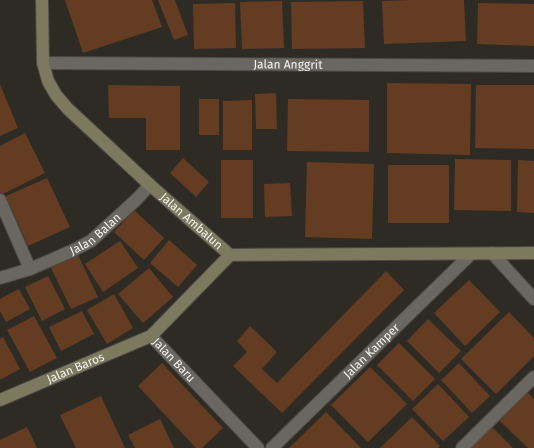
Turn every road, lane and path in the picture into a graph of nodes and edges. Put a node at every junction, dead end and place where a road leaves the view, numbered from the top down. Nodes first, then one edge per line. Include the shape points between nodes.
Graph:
1 (42, 0) edge
2 (42, 63) junction
3 (534, 66) edge
4 (150, 185) junction
5 (0, 200) edge
6 (492, 253) junction
7 (534, 253) edge
8 (471, 254) junction
9 (230, 255) junction
10 (30, 269) junction
11 (0, 278) edge
12 (534, 299) edge
13 (151, 336) junction
14 (534, 377) edge
15 (0, 400) edge
16 (258, 448) edge
17 (272, 448) edge
18 (462, 448) edge

1 - 2 street, Jalan Ambalun
2 - 3 street, Jalan Anggrit
2 - 4 street, Jalan Ambalun via 48,81 68,109
4 - 9 street, Jalan Ambalun
4 - 10 street, Jalan Balan via 90,241
5 - 10 street
6 - 7 street, Jalan Ambalun
6 - 8 street, Jalan Ambalun
6 - 12 street
8 - 9 street, Jalan Ambalun
8 - 17 street, Jalan Kamper
9 - 13 street, Jalan Baru
10 - 11 street, Jalan Balan
13 - 15 street, Jalan Baros
13 - 16 street, Jalan Baru
14 - 18 street

